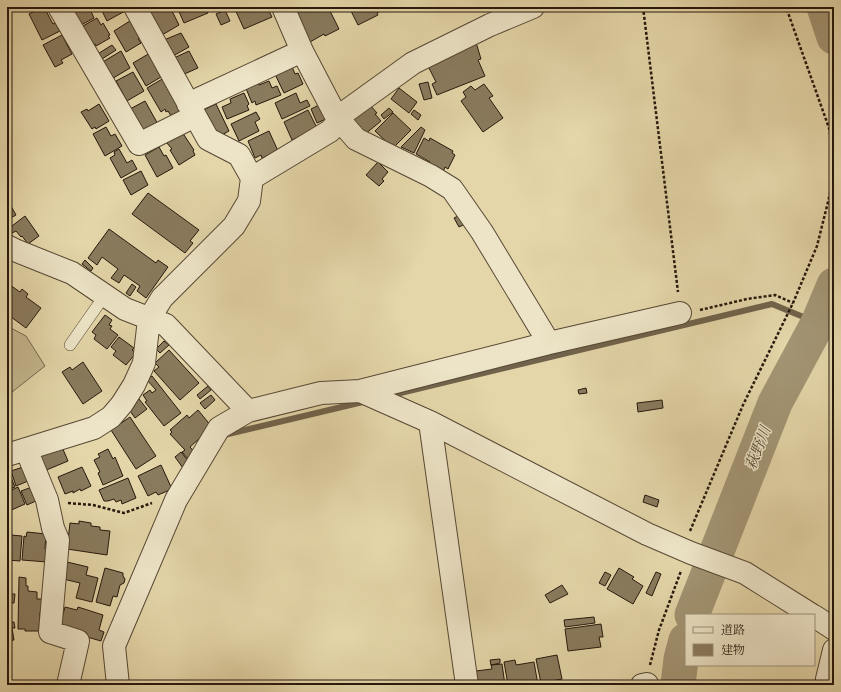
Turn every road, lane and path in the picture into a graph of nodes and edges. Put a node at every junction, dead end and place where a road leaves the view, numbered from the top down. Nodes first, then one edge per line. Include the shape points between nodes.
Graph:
1 (59, 7) edge
2 (135, 7) edge
3 (283, 7) edge
4 (533, 7) edge
5 (643, 7) edge
6 (786, 7) edge
7 (302, 51) junction
8 (192, 110) junction
9 (340, 120) junction
10 (252, 178) junction
11 (7, 246) edge
12 (105, 295) junction
13 (793, 303) junction
14 (680, 313) junction
15 (149, 319) junction
16 (549, 343) junction
17 (70, 346) dead end
18 (360, 391) junction
19 (248, 412) junction
20 (430, 422) junction
21 (17, 452) edge
22 (47, 500) junction
23 (176, 500) junction
24 (687, 550) junction
25 (810, 614) edge
26 (815, 617) edge
27 (834, 629) edge
28 (834, 650) edge
29 (647, 684) edge
30 (68, 685) edge
31 (118, 685) edge
32 (467, 685) edge
33 (642, 685) edge
34 (827, 685) edge

1 - 8 street via 100,91 138,144
2 - 8 street
3 - 7 street
4 - 9 street via 413,63 345,112
5 - 14 path
6 - 13 path via 829,128 833,151 830,194 817,246
7 - 8 street
7 - 9 street
8 - 10 street via 208,139 239,155
9 - 10 street via 330,131
9 - 16 street via 356,139 452,189 482,232
10 - 15 street via 249,200 234,226 162,298
11 - 12 street via 72,273
12 - 15 street via 125,309
12 - 17 lane
13 - 14 path via 775,295
13 - 24 path via 744,405
14 - 16 street
15 - 19 street via 166,325
15 - 21 street via 144,362 134,385 111,417 94,428
16 - 18 street
18 - 19 street via 321,393
18 - 20 street
19 - 23 street via 219,428
20 - 24 street via 647,534
20 - 32 street
21 - 22 street
22 - 23 path via 93,505 124,513 164,499
22 - 30 street via 58,540 50,632 78,641
23 - 31 street via 114,646
24 - 25 street via 745,573
24 - 29 path via 659,630
26 - 27 street
28 - 34 street
29 - 33 street

